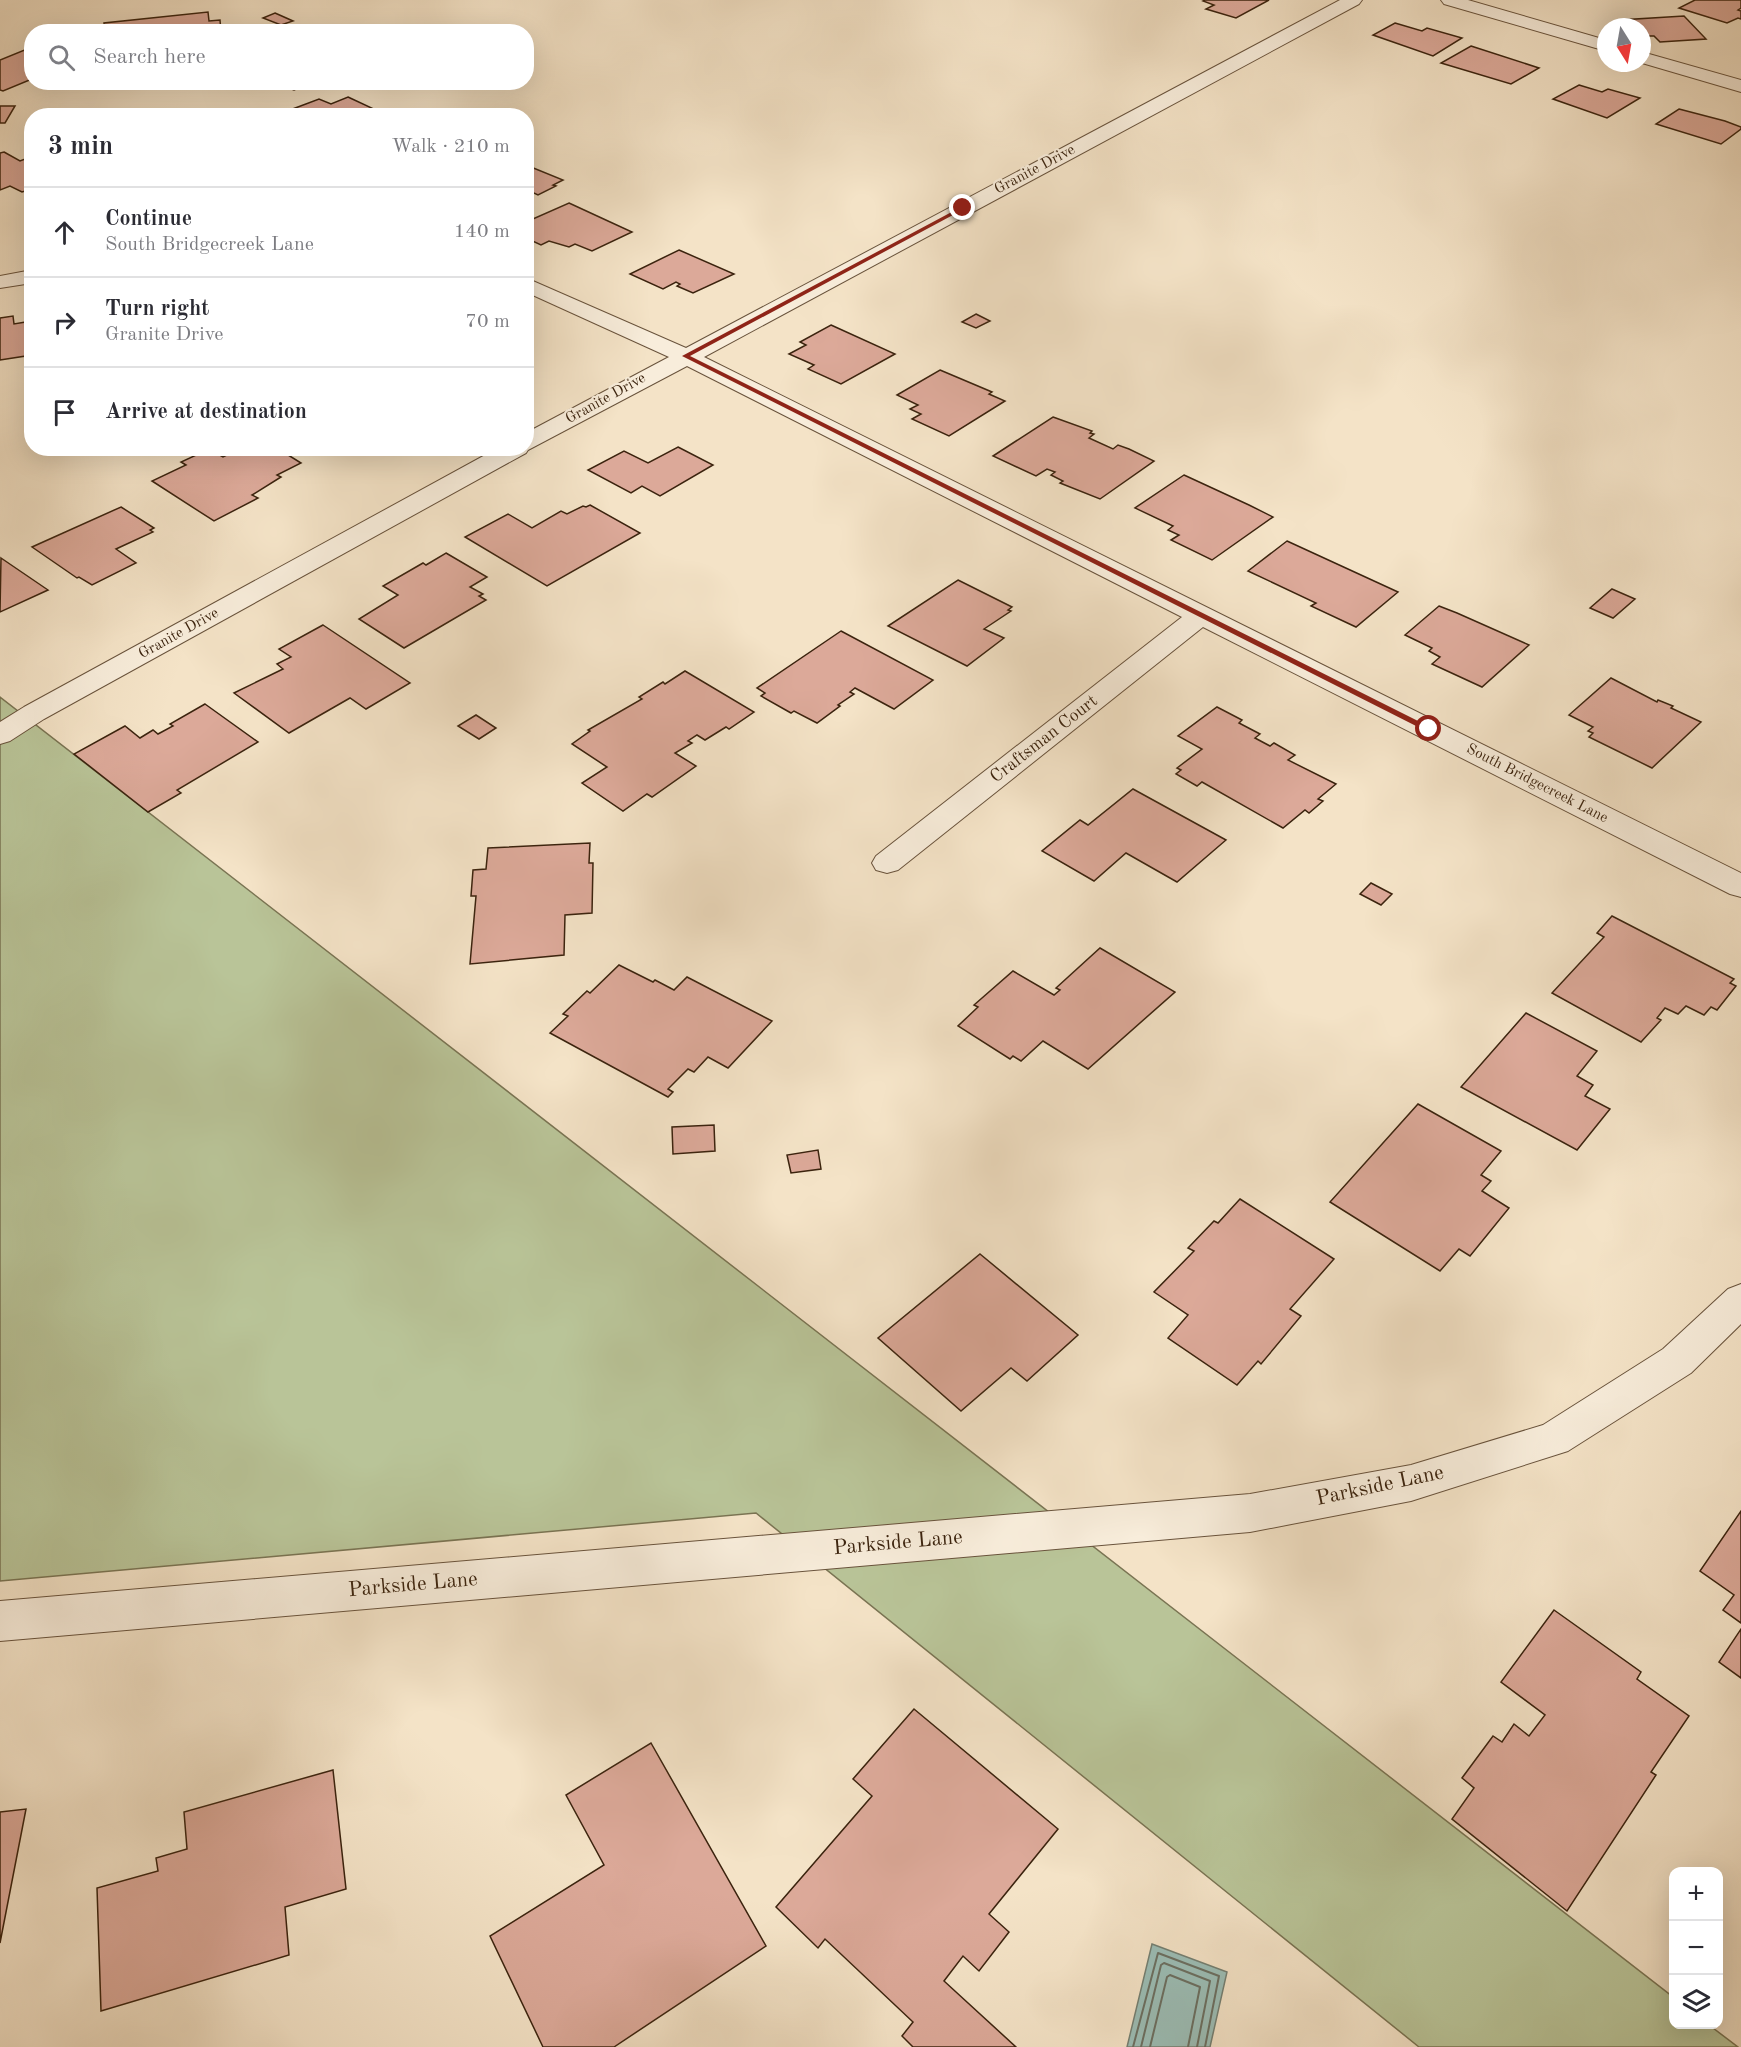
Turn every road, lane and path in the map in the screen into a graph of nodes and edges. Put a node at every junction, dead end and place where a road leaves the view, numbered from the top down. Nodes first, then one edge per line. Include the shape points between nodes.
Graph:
1 (1353, 0) edge
2 (1450, 0) edge
3 (1597, 43) edge
4 (1651, 60) edge
5 (1741, 86) edge
6 (24, 278) edge
7 (0, 282) edge
8 (534, 288) edge
9 (685, 356) junction
10 (534, 439) edge
11 (502, 456) edge
12 (1201, 615) junction
13 (0, 735) edge
14 (887, 863) dead end
15 (1741, 886) edge
16 (1741, 1300) edge
17 (0, 1621) edge

1 - 9 street, Granite Drive
2 - 3 street
4 - 5 street
6 - 7 street
8 - 9 street, South Bridgecreek Lane
9 - 10 street, Granite Drive
9 - 12 street, South Bridgecreek Lane
11 - 13 street, Granite Drive
12 - 14 street, Craftsman Court
12 - 15 street, South Bridgecreek Lane
16 - 17 street, Parkside Lane via 1677,1361 1554,1439 1411,1483 1250,1513

